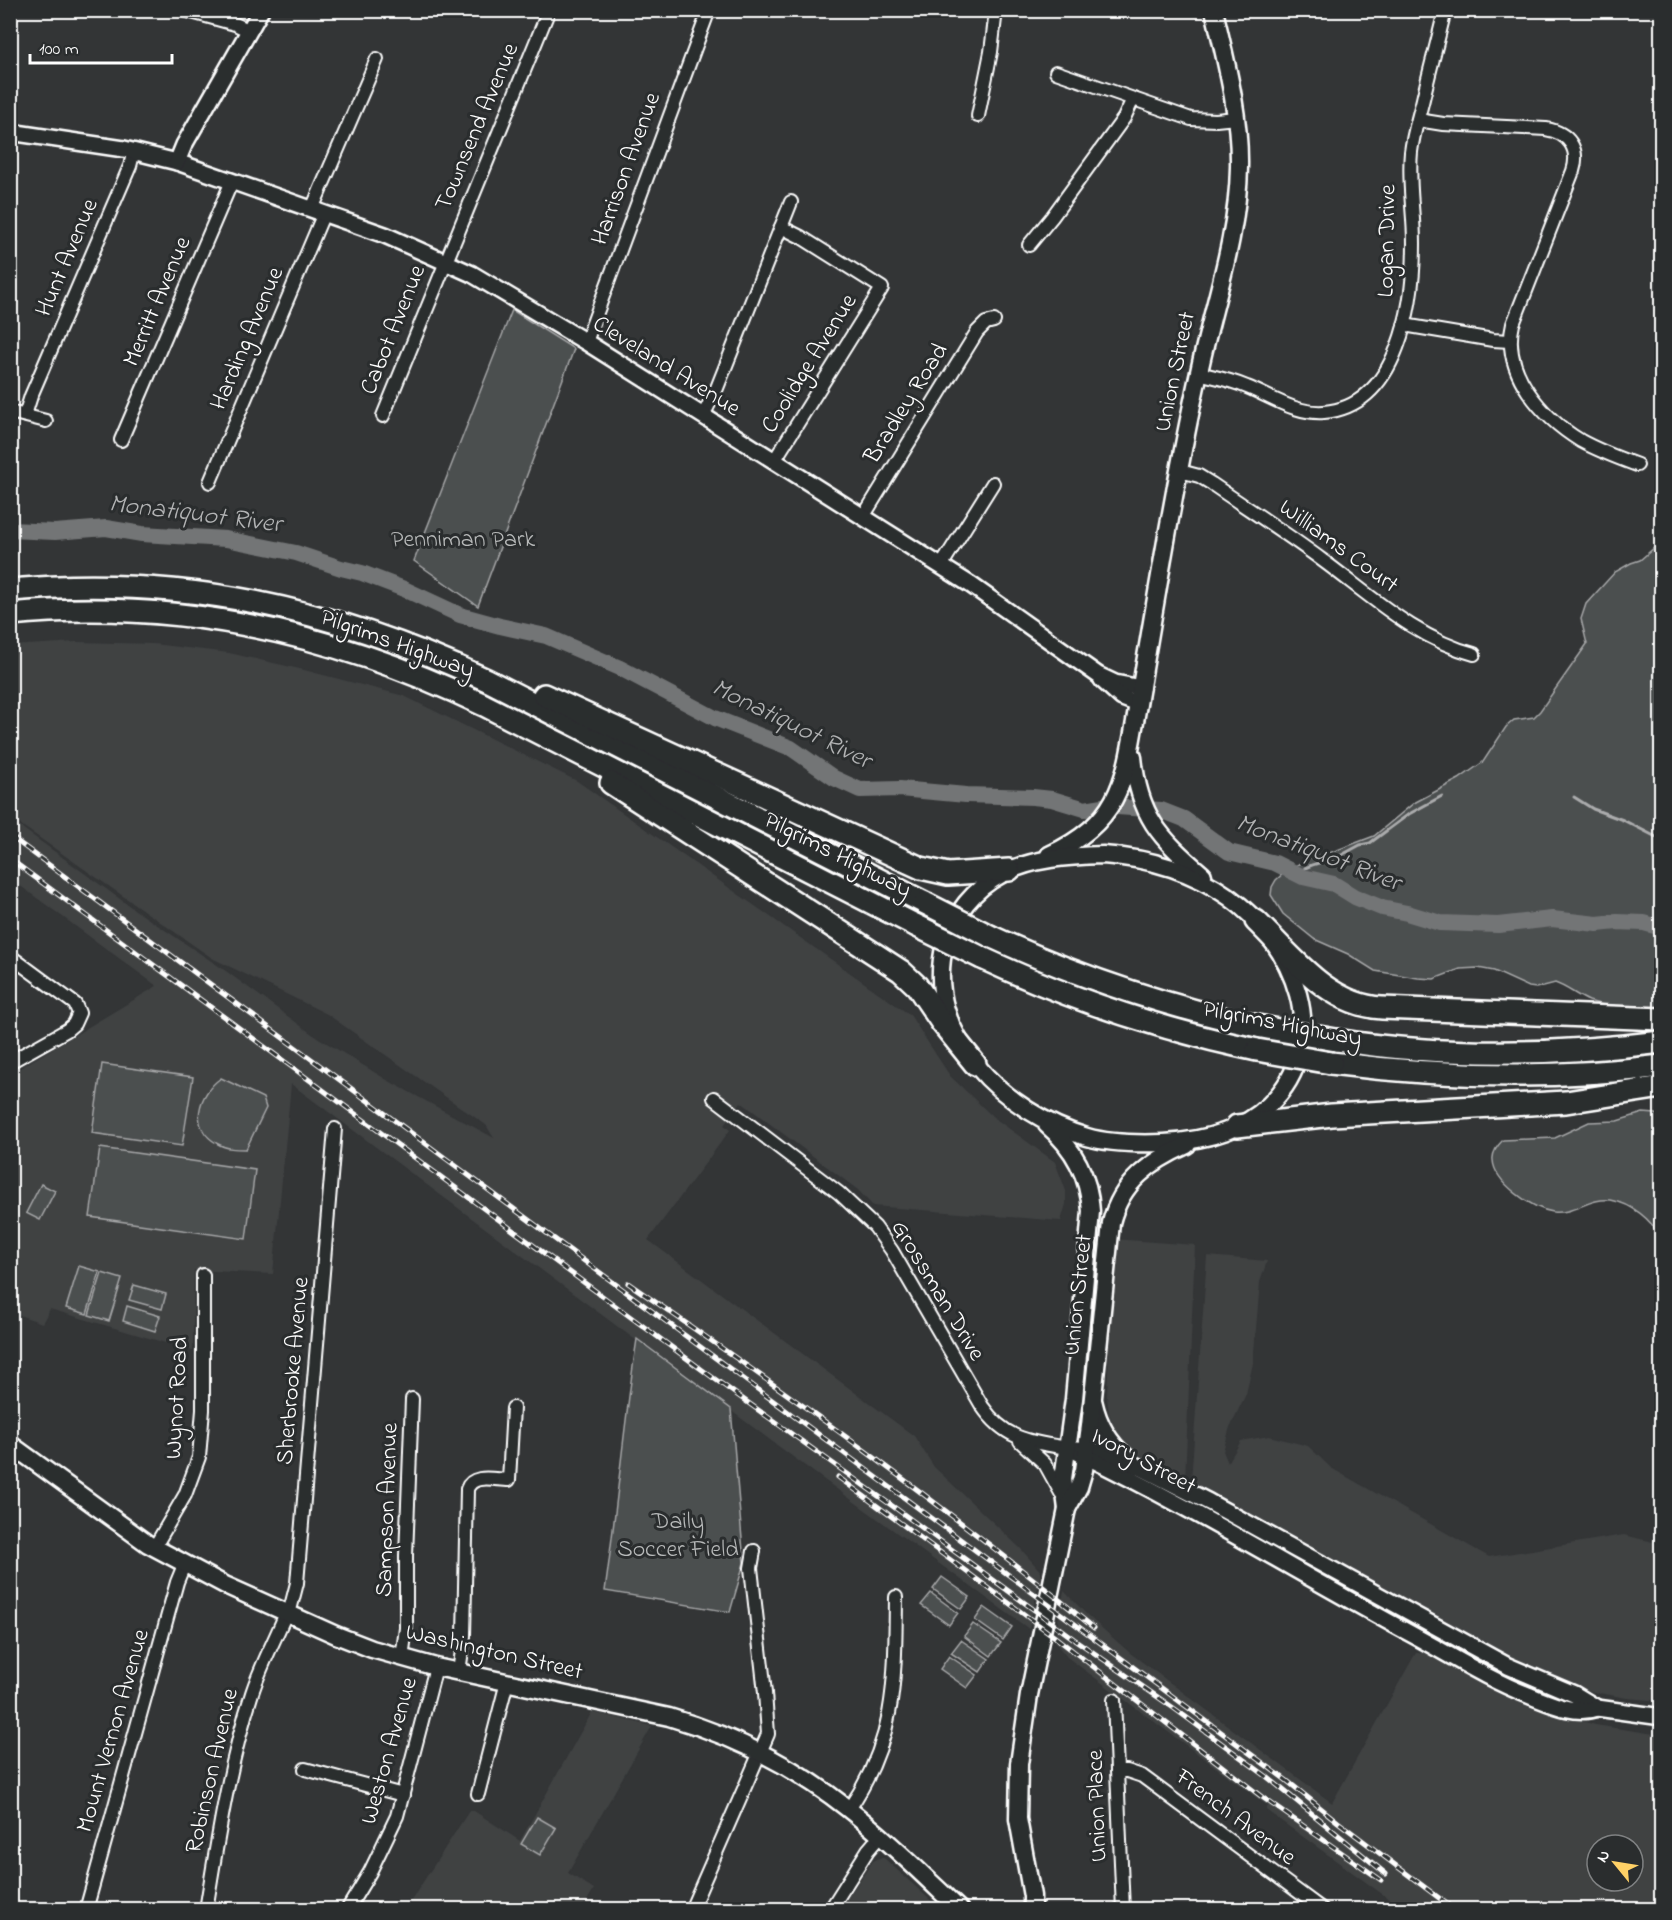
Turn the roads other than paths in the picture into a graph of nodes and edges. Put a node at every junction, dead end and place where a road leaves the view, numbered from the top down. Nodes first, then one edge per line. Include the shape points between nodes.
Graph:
1 (184, 10) edge
2 (261, 10) edge
3 (549, 10) edge
4 (709, 10) edge
5 (996, 10) edge
6 (1214, 10) edge
7 (1445, 10) edge
8 (250, 31) junction
9 (377, 59) dead end
10 (1056, 72) dead end
11 (1133, 99) junction
12 (978, 116) dead end
13 (1236, 118) junction
14 (1418, 120) junction
15 (10, 132) edge
16 (134, 151) junction
17 (177, 162) junction
18 (232, 181) junction
19 (791, 202) dead end
20 (318, 211) junction
21 (781, 227) junction
22 (1029, 245) dead end
23 (445, 260) junction
24 (994, 321) dead end
25 (1404, 325) junction
26 (1510, 341) junction
27 (586, 342) junction
28 (1198, 374) junction
29 (10, 412) edge
30 (25, 415) junction
31 (382, 416) dead end
32 (702, 416) junction
33 (46, 421) dead end
34 (121, 440) dead end
35 (774, 461) junction
36 (1637, 465) dead end
37 (1180, 471) junction
38 (210, 482) dead end
39 (993, 483) dead end
40 (863, 517) junction
41 (941, 566) junction
42 (10, 590) edge
43 (10, 614) edge
44 (420, 650) junction
45 (1474, 654) dead end
46 (1139, 696) junction
47 (515, 721) junction
48 (1132, 743) junction
49 (1018, 867) junction
50 (1229, 897) junction
51 (1256, 921) junction
52 (10, 956) edge
53 (1662, 1019) edge
54 (1662, 1042) edge
55 (10, 1062) edge
56 (975, 1064) junction
57 (1662, 1066) edge
58 (1662, 1087) edge
59 (714, 1098) dead end
60 (1025, 1109) junction
61 (1237, 1126) junction
62 (335, 1129) dead end
63 (1213, 1135) junction
64 (203, 1275) dead end
65 (1093, 1395) junction
66 (412, 1399) dead end
67 (513, 1408) dead end
68 (1015, 1437) junction
69 (11, 1446) edge
70 (1068, 1448) junction
71 (1086, 1452) junction
72 (1142, 1468) junction
73 (1167, 1499) junction
74 (1066, 1505) junction
75 (1255, 1528) junction
76 (154, 1548) junction
77 (754, 1551) dead end
78 (184, 1565) junction
79 (896, 1597) dead end
80 (288, 1614) junction
81 (402, 1658) junction
82 (436, 1667) junction
83 (459, 1672) junction
84 (507, 1682) junction
85 (1114, 1700) dead end
86 (1598, 1708) junction
87 (1662, 1717) edge
88 (761, 1753) junction
89 (305, 1769) dead end
90 (1117, 1771) junction
91 (478, 1794) dead end
92 (404, 1795) junction
93 (849, 1809) junction
94 (880, 1836) junction
95 (1028, 1873) junction
96 (1127, 1909) edge
97 (86, 1910) edge
98 (206, 1910) edge
99 (347, 1910) edge
100 (691, 1910) edge
101 (830, 1910) edge
102 (960, 1910) edge
103 (1030, 1910) edge
104 (1040, 1910) edge
105 (1323, 1910) edge

1 - 8 street
2 - 8 street
3 - 23 street, Townsend Avenue
4 - 27 street, Harrison Avenue
5 - 12 street
6 - 13 main road, Union Street
7 - 14 street, Logan Drive
8 - 17 street
9 - 20 street, Harding Avenue
10 - 11 street
11 - 13 street via 1191,118
11 - 22 street via 1124,118
13 - 28 main road, Union Street via 1239,164 1235,220
14 - 25 street, Logan Drive via 1410,159 1413,272
14 - 26 street via 1552,130 1566,137 1575,150 1573,171 1515,318
15 - 16 street, Cleveland Avenue
16 - 17 street, Cleveland Avenue
16 - 30 street, Hunt Avenue
17 - 18 street, Cleveland Avenue
18 - 20 street, Cleveland Avenue
18 - 34 street, Merritt Avenue
19 - 21 street
20 - 23 street, Cleveland Avenue
20 - 38 street, Harding Avenue
21 - 32 street via 717,388
21 - 35 street, Coolidge Avenue via 882,288
23 - 27 street, Cleveland Avenue
23 - 31 street, Cabot Avenue
24 - 40 street, Bradley Road via 977,332
25 - 26 street
25 - 28 street, Logan Drive via 1380,380 1359,400 1335,410 1297,409 1236,383
26 - 36 street via 1521,379 1550,417 1582,441
27 - 32 street, Cleveland Avenue
28 - 37 main road, Union Street
29 - 30 street
30 - 33 street
32 - 35 street, Cleveland Avenue
35 - 40 street, Cleveland Avenue
37 - 45 street, Williams Court via 1212,484 1418,630
37 - 46 main road, Union Street
39 - 41 street
40 - 41 street, Cleveland Avenue
41 - 46 street, Cleveland Avenue via 1098,675
42 - 44 highway, Pilgrims Highway via 111,586 232,598 336,621
43 - 47 highway, Pilgrims Highway via 130,611 261,627 388,663
44 - 49 highway via 571,706 921,868 948,874
44 - 54 highway, Pilgrims Highway, bridge via 487,680 992,936 1129,991 1262,1027 1415,1049 1565,1051
46 - 48 main road, Union Street
47 - 56 highway via 902,971
47 - 57 highway, Pilgrims Highway, bridge via 982,958 1123,1014 1257,1050 1402,1071 1507,1076
48 - 49 main road, Union Street via 1120,787 1098,824 1066,847
48 - 50 main road, Union Street via 1138,792 1157,830
49 - 50 main road via 1084,856 1137,859 1176,869
49 - 56 main road, Union Street via 984,885 965,905 944,951 942,982 947,1009 957,1036
50 - 51 main road
51 - 53 highway via 1320,983 1360,1005
51 - 61 main road via 1291,973 1299,994 1303,1026 1296,1059 1282,1090 1268,1107
52 - 55 street via 79,1010 67,1030
56 - 60 main road, Union Street
58 - 61 highway via 1566,1102 1332,1115
59 - 68 street, Grossman Drive via 839,1193 875,1227 982,1406 994,1422
60 - 63 main road via 1068,1131 1108,1141 1163,1143
60 - 70 main road, Union Street via 1070,1148 1089,1194 1090,1228
61 - 63 main road
62 - 80 street, Sherbrooke Avenue via 297,1583
63 - 65 main road, Union Street via 1148,1166 1118,1202 1108,1236
64 - 76 street, Wynot Road via 199,1457 185,1496
65 - 71 main road, Union Street
65 - 72 street via 1098,1418 1108,1437
66 - 81 street, Sampson Avenue
67 - 83 street via 509,1480 479,1479 467,1486
68 - 70 street, Grossman Drive
68 - 74 street via 1045,1464
69 - 76 main road, Washington Street
70 - 71 street, Ivory Street
70 - 74 main road, Union Street via 1063,1479
71 - 72 street, Ivory Street via 1103,1452
71 - 73 street, Ivory Street
71 - 74 main road, Union Street via 1079,1487
72 - 75 street, Ivory Street
73 - 75 street via 1262,1544 1264,1537
73 - 86 street, Ivory Street via 1512,1688 1571,1709
74 - 95 main road, Union Street via 1020,1756 1018,1807
75 - 86 street, Ivory Street via 1508,1666
76 - 78 main road, Washington Street
77 - 88 street via 751,1568 768,1729
78 - 80 main road, Washington Street
78 - 97 street, Mount Vernon Avenue
79 - 93 street via 894,1677 886,1733 869,1777
80 - 81 main road, Washington Street
80 - 98 street, Robinson Avenue via 259,1672 240,1730
81 - 82 main road, Washington Street
82 - 83 main road, Washington Street
82 - 92 street, Weston Avenue
83 - 84 main road, Washington Street
84 - 88 main road, Washington Street via 669,1717
84 - 91 street
85 - 90 street, Union Place
86 - 87 street, Ivory Street
88 - 93 main road, Washington Street via 806,1778
88 - 100 street
89 - 92 street
90 - 96 street, Union Place
90 - 105 street, French Avenue via 1142,1776
92 - 99 street, Weston Avenue via 374,1865
93 - 94 main road, Washington Street
94 - 101 street
94 - 102 main road, Washington Street
95 - 103 main road
95 - 104 main road, Union Street

